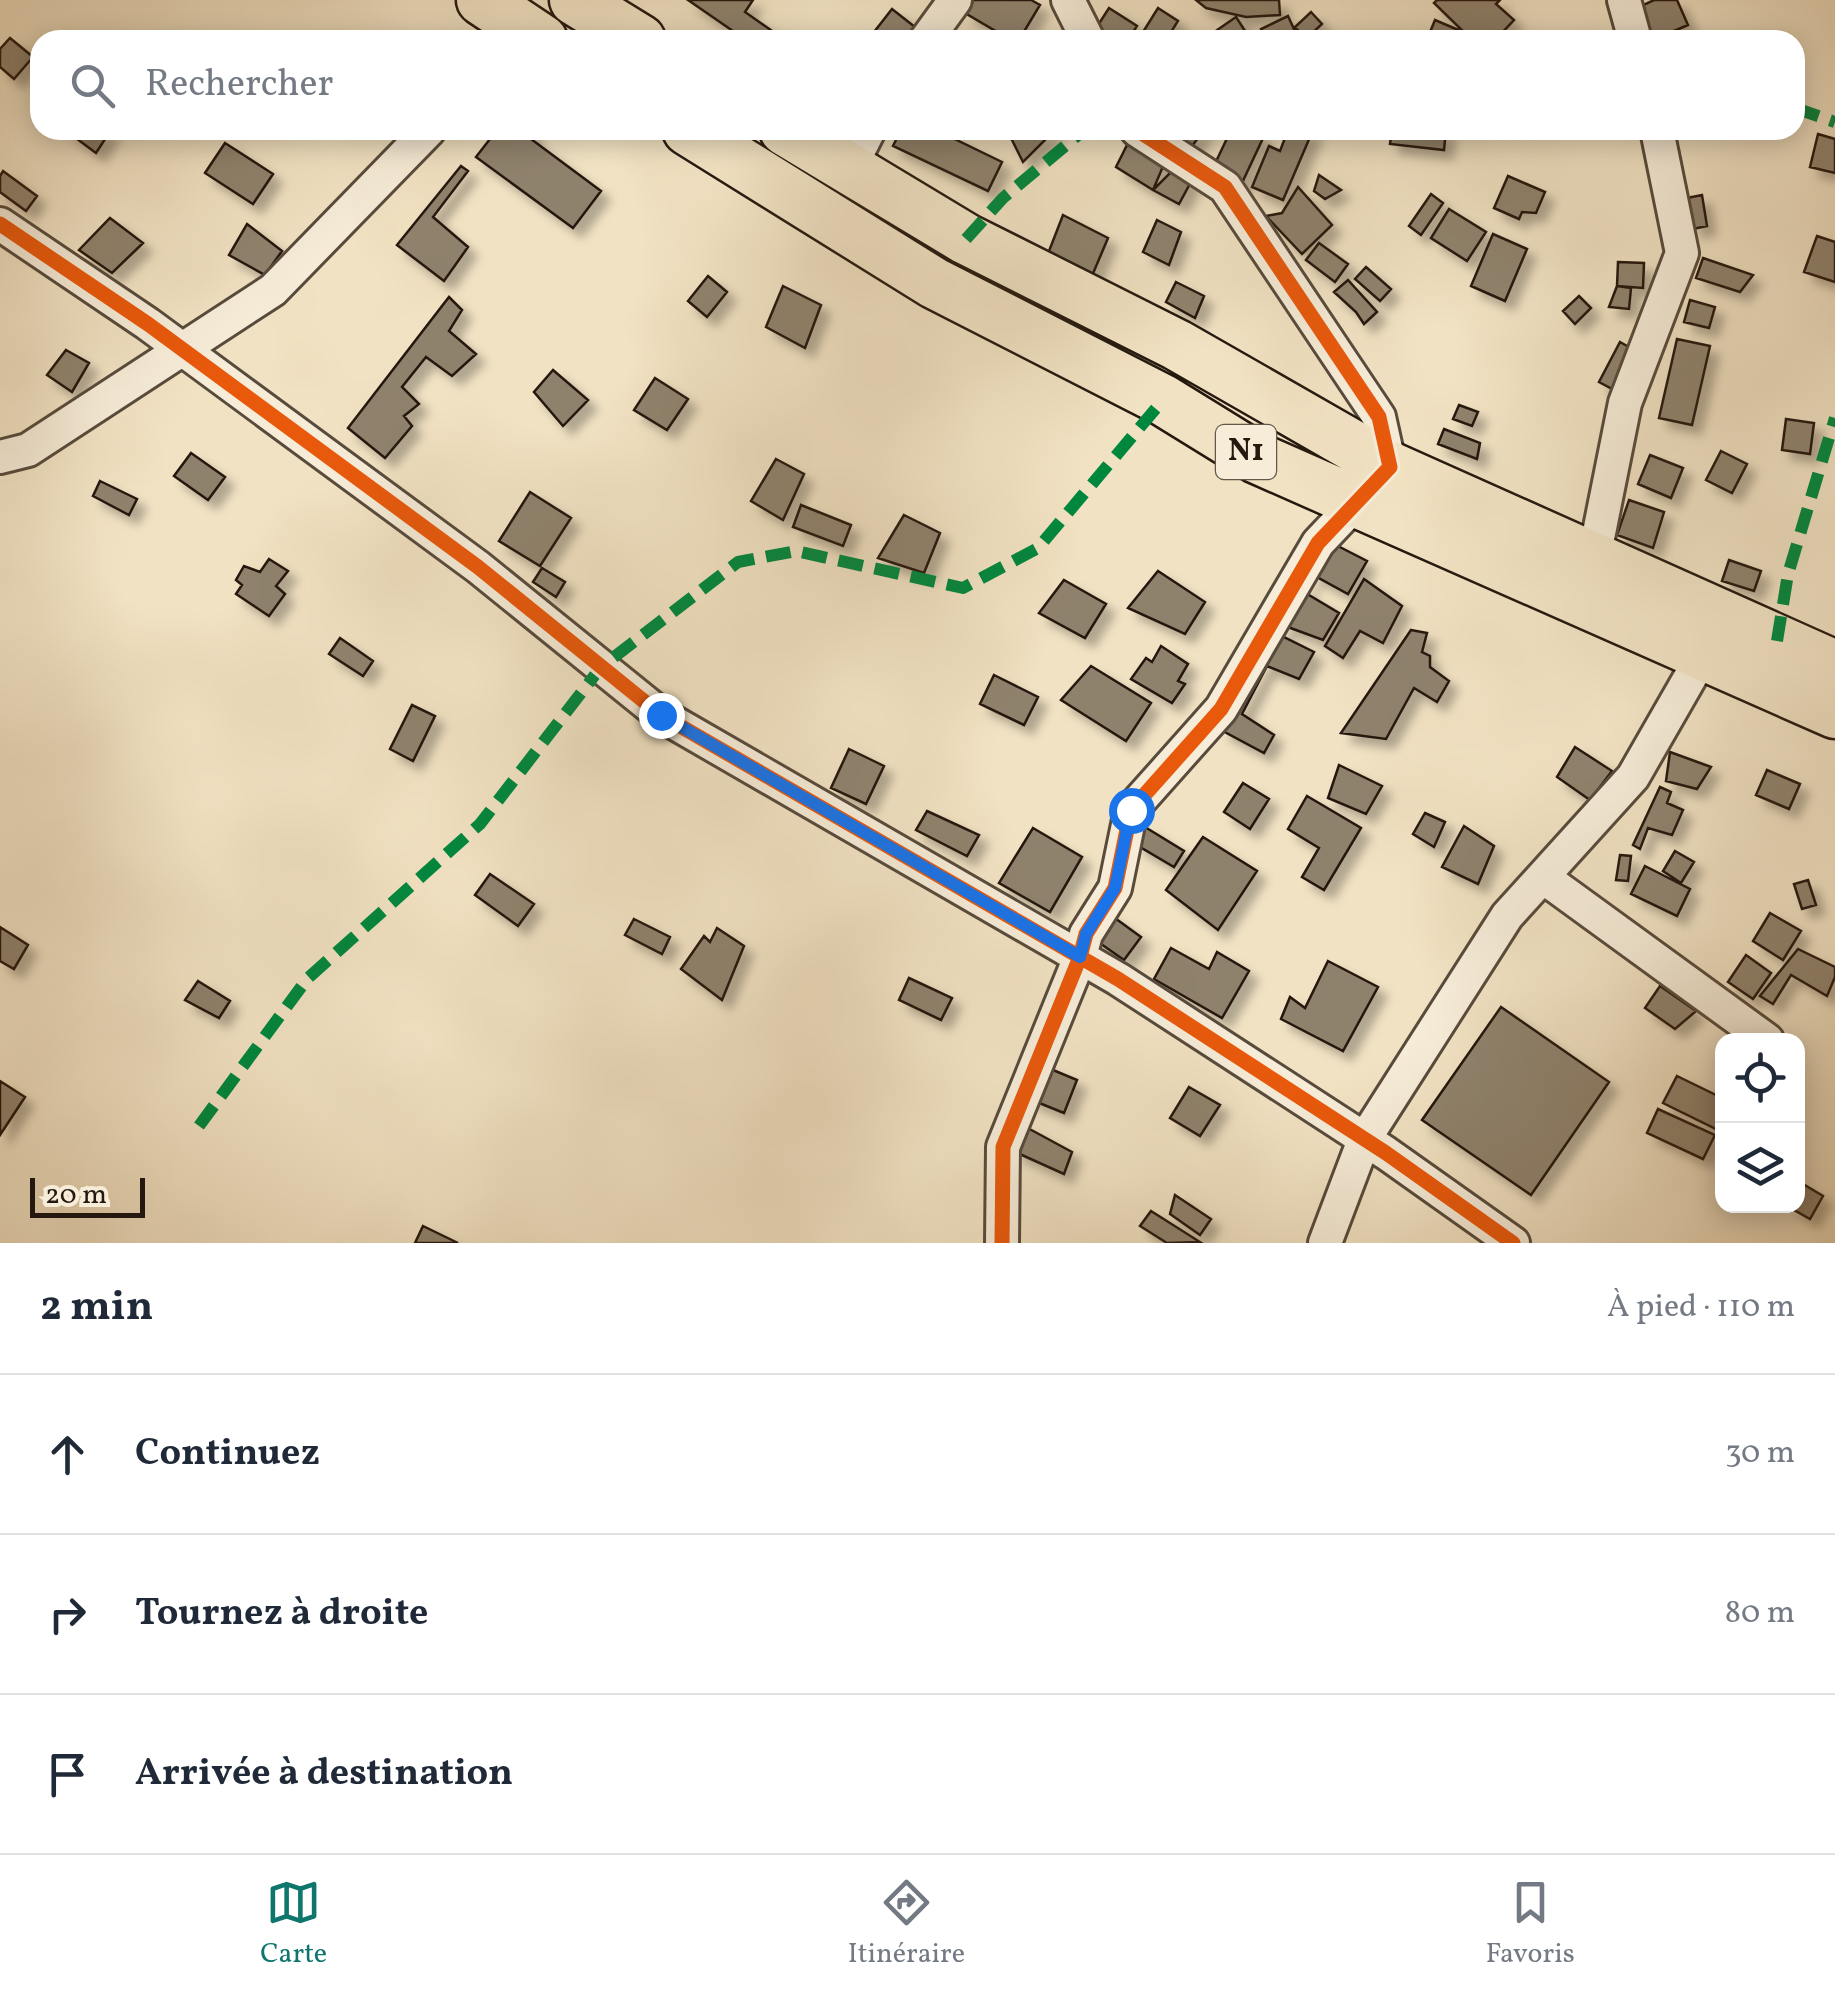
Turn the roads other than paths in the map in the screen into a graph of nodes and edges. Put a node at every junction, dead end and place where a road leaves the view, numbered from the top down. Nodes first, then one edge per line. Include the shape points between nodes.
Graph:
1 (482, 0) edge
2 (575, 0) edge
3 (954, 0) edge
4 (1068, 0) edge
5 (1624, 0) edge
6 (527, 30) edge
7 (624, 30) edge
8 (933, 30) edge
9 (1083, 30) edge
10 (1632, 30) edge
11 (420, 140) edge
12 (704, 140) edge
13 (822, 140) edge
14 (1153, 140) edge
15 (1660, 140) edge
16 (859, 150) edge
17 (0, 224) edge
18 (182, 349) junction
19 (0, 457) edge
20 (1390, 468) junction
21 (1356, 503) junction
22 (1594, 558) junction
23 (1703, 655) junction
24 (1835, 666) edge
25 (1835, 713) edge
26 (1542, 877) junction
27 (1080, 957) junction
28 (1757, 1033) edge
29 (1364, 1140) junction
30 (1002, 1243) edge
31 (1325, 1243) edge
32 (1513, 1243) edge

1 - 6 main road
2 - 7 main road
3 - 8 street
4 - 9 street
5 - 10 street
11 - 18 street via 273,290
12 - 21 main road, N1 via 934,283 1163,400 1257,458
13 - 16 main road, N1
14 - 20 street via 1226,187 1379,418
15 - 22 street via 1682,253 1625,403
16 - 20 main road, N1 via 966,239 1178,345
17 - 18 street
18 - 19 street via 28,450
18 - 27 street via 478,567 661,715
20 - 21 street
20 - 22 main road, N1
21 - 23 main road, N1
21 - 27 street via 1318,543 1221,709 1131,810 1115,888 1086,934
22 - 24 main road, N1
23 - 25 main road, N1
23 - 26 street via 1634,777
26 - 28 street
26 - 29 street via 1507,916
27 - 29 street
27 - 30 street via 1004,1147
29 - 31 street
29 - 32 street

